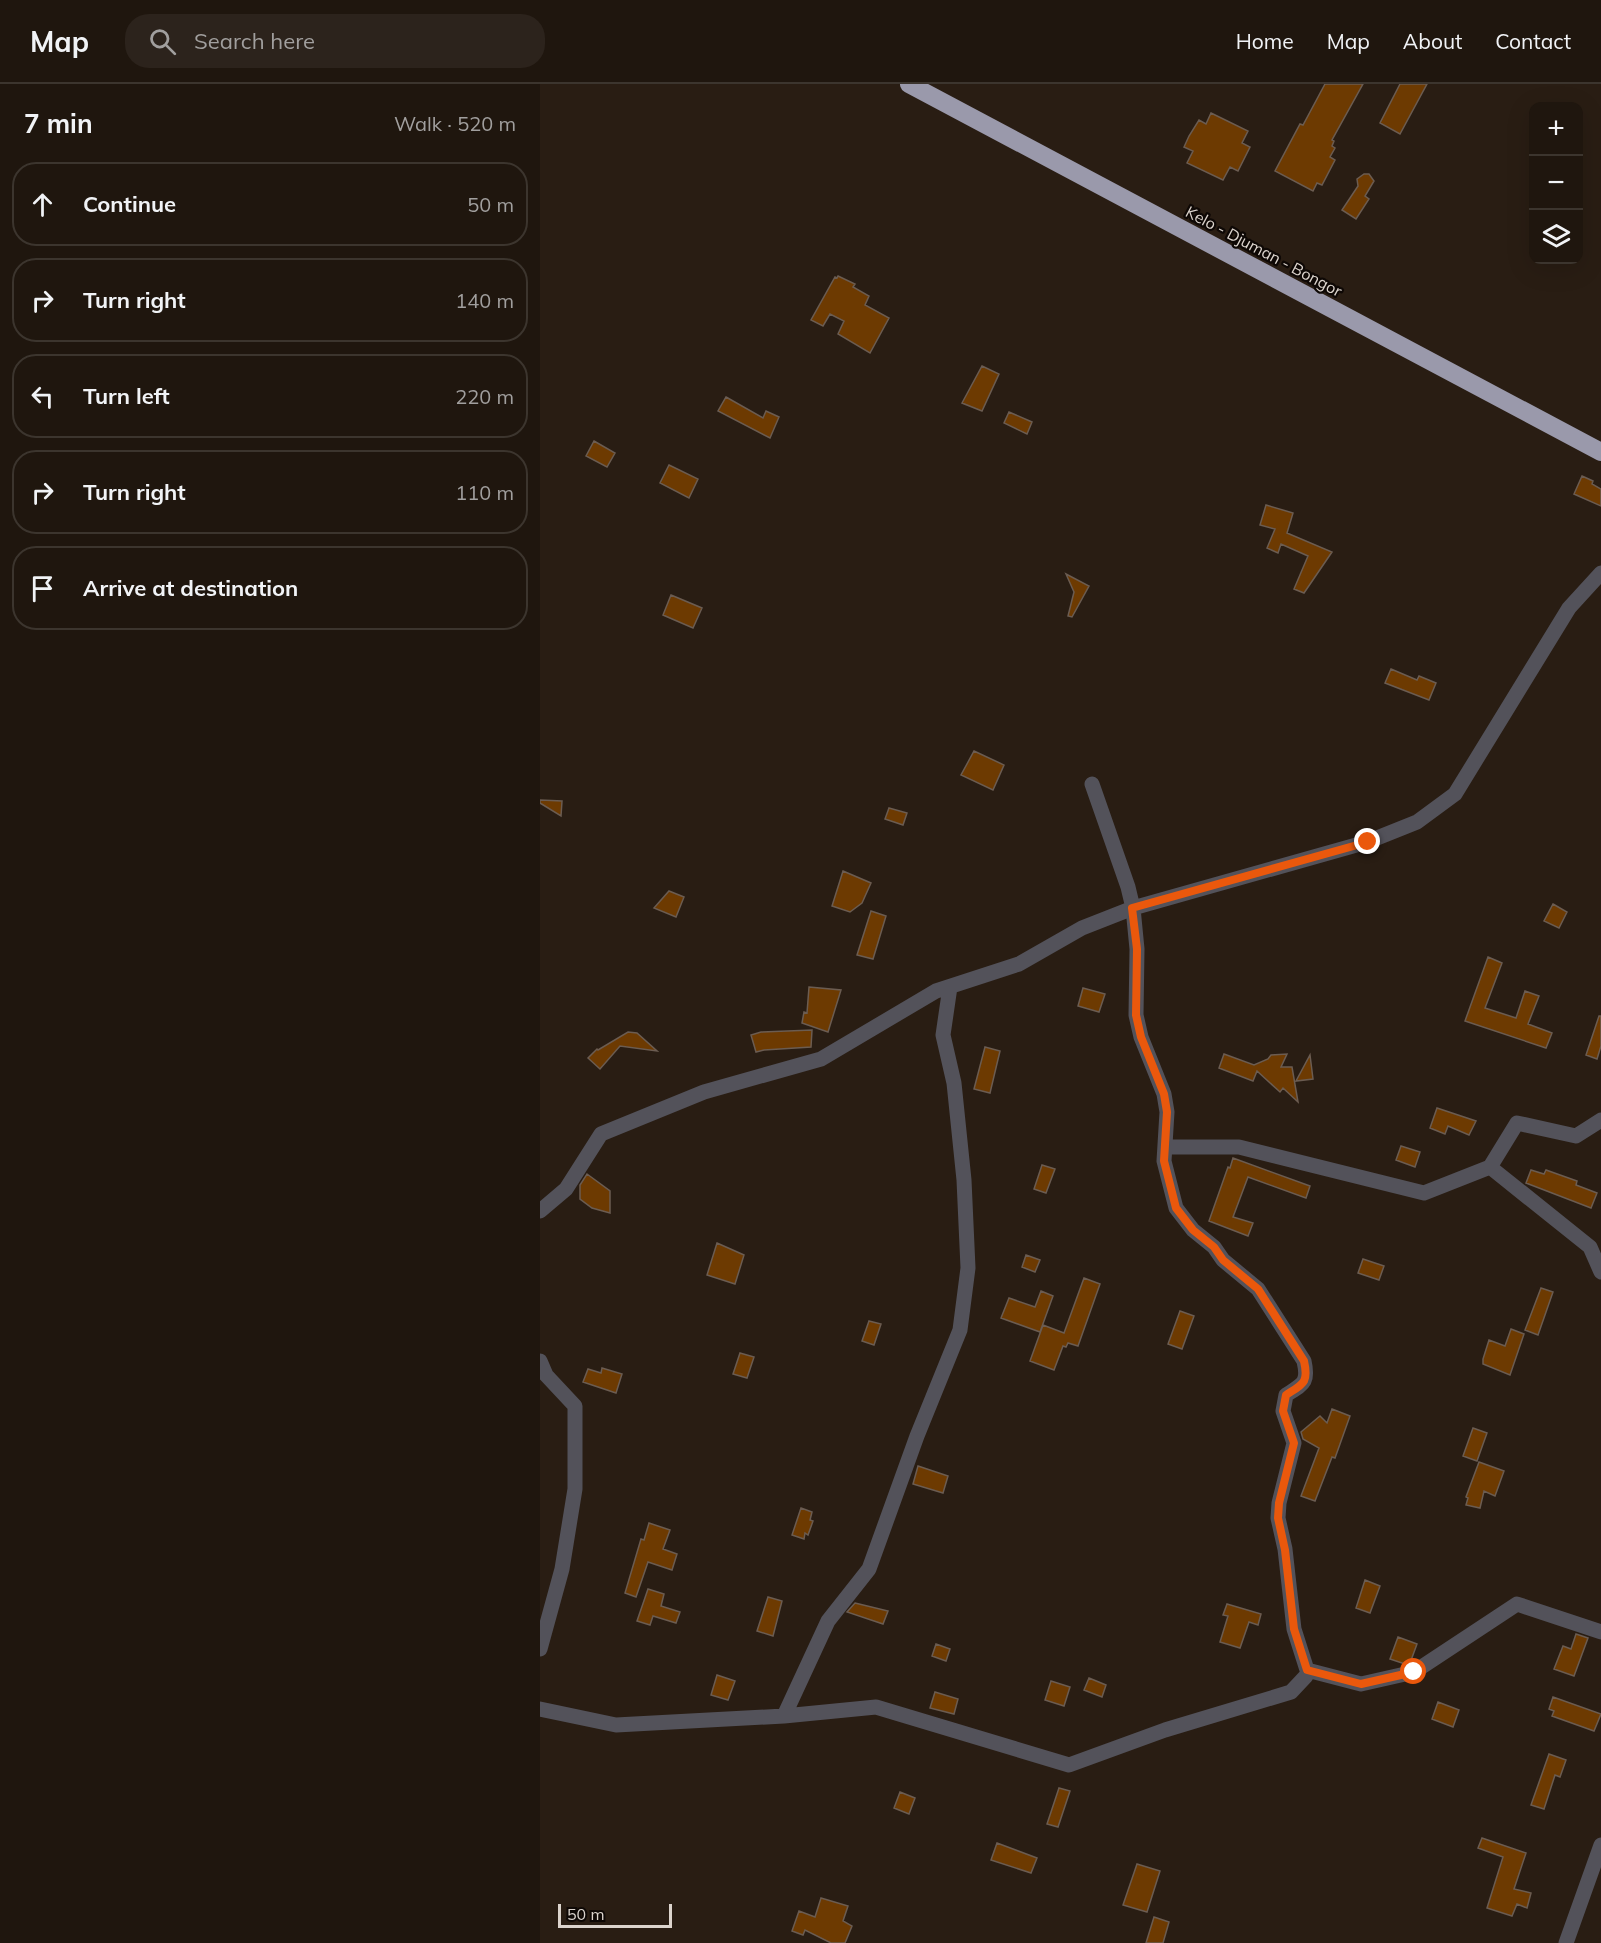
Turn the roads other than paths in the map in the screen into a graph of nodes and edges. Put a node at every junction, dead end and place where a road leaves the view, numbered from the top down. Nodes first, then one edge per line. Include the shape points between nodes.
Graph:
1 (909, 84) edge
2 (1601, 453) edge
3 (1601, 573) edge
4 (1092, 784) dead end
5 (1132, 908) junction
6 (950, 987) junction
7 (1601, 1120) edge
8 (1165, 1147) junction
9 (1490, 1167) junction
10 (540, 1211) edge
11 (1601, 1272) edge
12 (540, 1361) edge
13 (1601, 1632) edge
14 (540, 1649) edge
15 (1306, 1676) dead end
16 (540, 1709) edge
17 (784, 1716) junction
18 (1601, 1845) edge
19 (1566, 1943) edge

1 - 2 highway, Kelo - Djuman - Bongor
3 - 5 street via 1569,608 1455,794 1417,822 1368,842
4 - 5 street
5 - 6 street via 1082,928 1019,964
5 - 8 street via 1137,949 1136,1015 1164,1094
6 - 10 street via 936,991 821,1059 704,1092 601,1134 566,1189
6 - 17 street via 943,1035 954,1083 968,1268 960,1330 869,1569 828,1621
7 - 9 street via 1576,1136 1517,1123
8 - 9 street via 1239,1147 1424,1193
8 - 13 street via 1164,1161 1176,1208 1223,1260 1258,1289 1304,1361 1307,1375 1303,1384 1286,1395 1283,1411 1294,1443 1278,1518 1294,1629 1307,1670 1361,1684 1414,1672 1517,1604
9 - 11 street via 1590,1247
12 - 14 street via 546,1375 575,1406 576,1465 576,1489 562,1569
15 - 17 street via 1291,1692 1164,1730 1069,1765 876,1707
16 - 17 street via 616,1725
18 - 19 street

